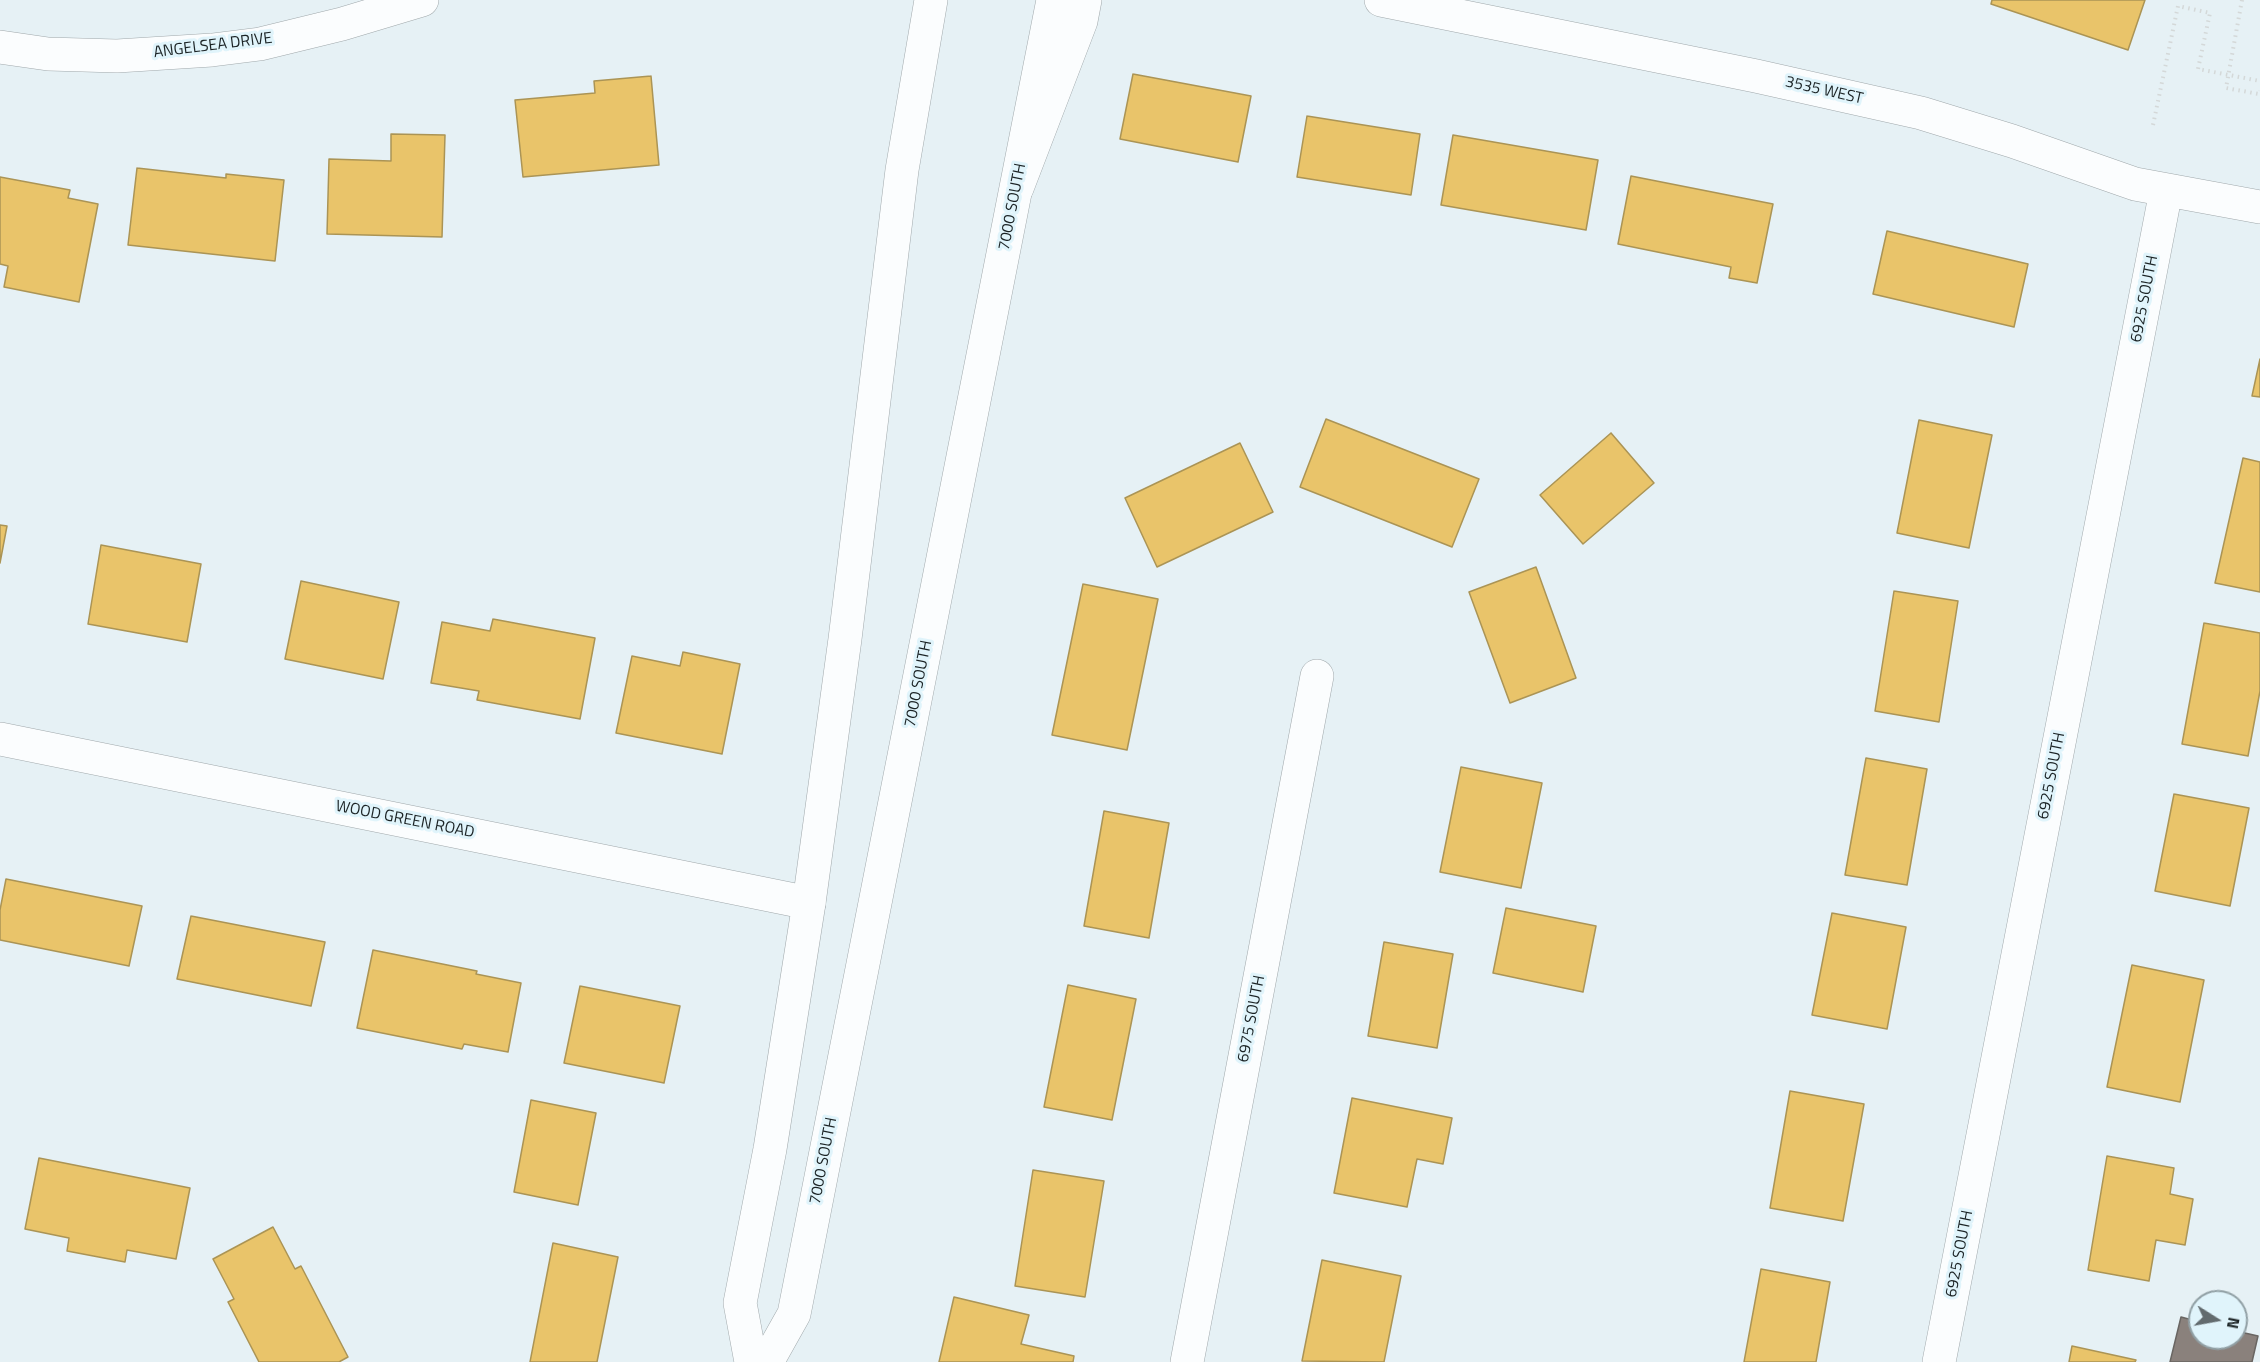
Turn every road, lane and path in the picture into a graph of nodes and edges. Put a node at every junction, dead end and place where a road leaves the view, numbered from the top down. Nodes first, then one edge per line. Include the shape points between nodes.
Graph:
1 (422, 0) edge
2 (931, 0) edge
3 (1053, 0) edge
4 (1085, 0) edge
5 (1381, 0) edge
6 (2242, 0) edge
7 (0, 47) edge
8 (2260, 81) edge
9 (2260, 91) edge
10 (2153, 125) dead end
11 (1017, 188) junction
12 (2166, 191) junction
13 (2260, 207) edge
14 (1317, 676) dead end
15 (0, 739) edge
16 (809, 903) junction
17 (751, 1362) edge
18 (767, 1362) edge
19 (1187, 1362) edge
20 (1939, 1362) edge

1 - 7 main road, ANGELSEA DRIVE via 342,24 212,50 117,56 48,54
2 - 16 main road via 902,170
3 - 11 main road, 7000 SOUTH
4 - 11 main road via 1081,21
5 - 12 main road, 3535 WEST via 1921,113
6 - 9 path, bridge via 2226,88 2259,94
8 - 10 path via 2198,69 2210,13 2178,6
11 - 18 main road, 7000 SOUTH via 794,1314
12 - 13 main road, 3535 WEST
12 - 20 main road, 6925 SOUTH
14 - 19 main road, 6975 SOUTH
15 - 16 main road, WOOD GREEN ROAD
16 - 17 main road via 770,1149 740,1303

